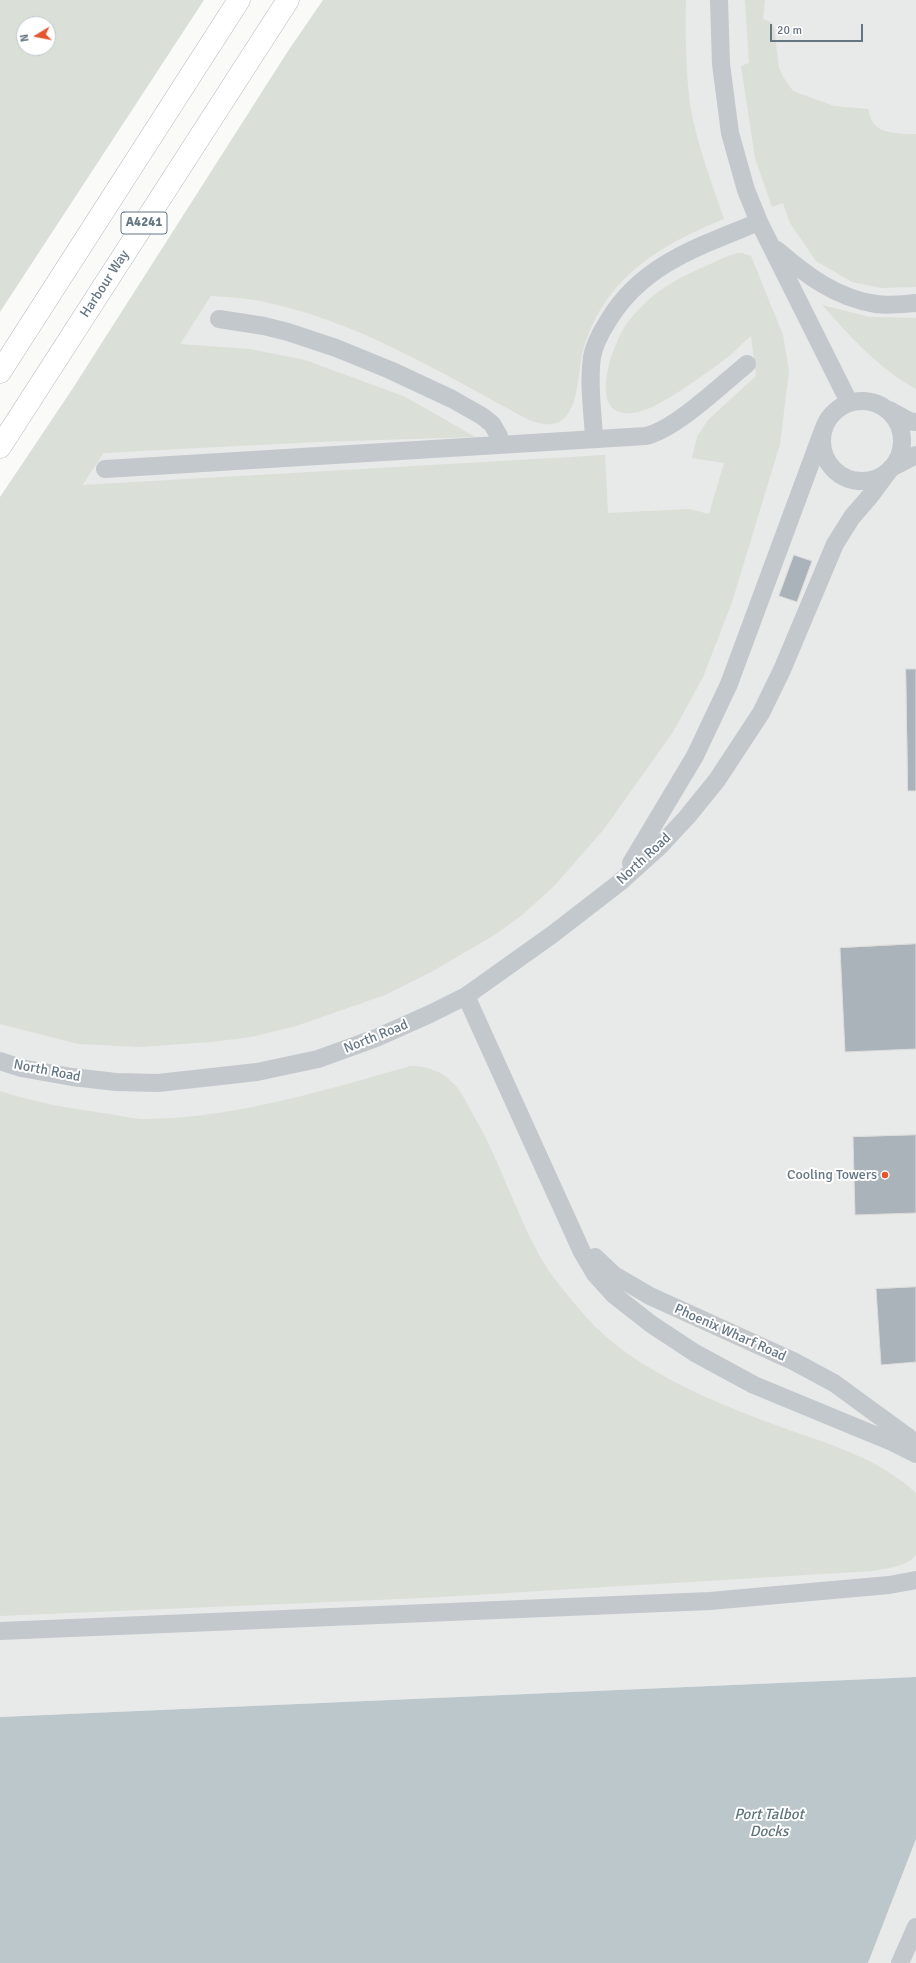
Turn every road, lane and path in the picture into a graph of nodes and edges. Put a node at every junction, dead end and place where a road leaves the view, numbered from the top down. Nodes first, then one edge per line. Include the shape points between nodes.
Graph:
1 (240, 0) edge
2 (288, 0) edge
3 (719, 0) edge
4 (759, 222) junction
5 (770, 244) junction
6 (916, 303) edge
7 (219, 319) dead end
8 (747, 364) dead end
9 (0, 372) edge
10 (849, 402) junction
11 (877, 404) junction
12 (916, 422) edge
13 (823, 430) junction
14 (594, 439) junction
15 (500, 445) junction
16 (0, 447) edge
17 (916, 456) edge
18 (891, 468) junction
19 (105, 469) dead end
20 (619, 883) junction
21 (466, 996) junction
22 (0, 1061) edge
23 (561, 1208) junction
24 (916, 1442) edge
25 (916, 1454) edge
26 (916, 1580) edge
27 (0, 1631) edge
28 (916, 1926) edge
29 (900, 1963) edge

1 - 9 main road, A4241
2 - 16 main road, Harbour Way / A4241
3 - 4 lane via 721,64 730,133 746,190
4 - 5 lane
4 - 14 lane via 672,259 637,284 615,308 600,335 592,357
5 - 6 lane via 819,284 838,293 877,304
5 - 10 lane
7 - 15 lane via 288,332 390,370 482,416 492,424
8 - 14 lane via 663,430 646,436
10 - 11 lane via 864,401
10 - 13 lane via 838,408
11 - 12 lane via 909,421
11 - 18 lane via 889,411 897,421 901,433 902,446
13 - 18 lane via 822,444 825,457 833,468 844,476 868,480 881,476
13 - 20 lane via 729,684 695,756
14 - 15 lane
15 - 19 lane
17 - 18 lane
18 - 20 lane, North Road via 852,517 835,544 761,713 717,780 687,817
20 - 21 lane, North Road
21 - 22 lane, North Road via 376,1038 318,1059 257,1072 158,1083 116,1082 21,1068
21 - 23 lane
23 - 24 lane, Phoenix Wharf Road via 582,1242 614,1275 650,1296 793,1361 834,1383
23 - 25 lane via 595,1274 614,1294 652,1324 695,1353 754,1385
26 - 27 lane via 889,1585 710,1601
28 - 29 lane

